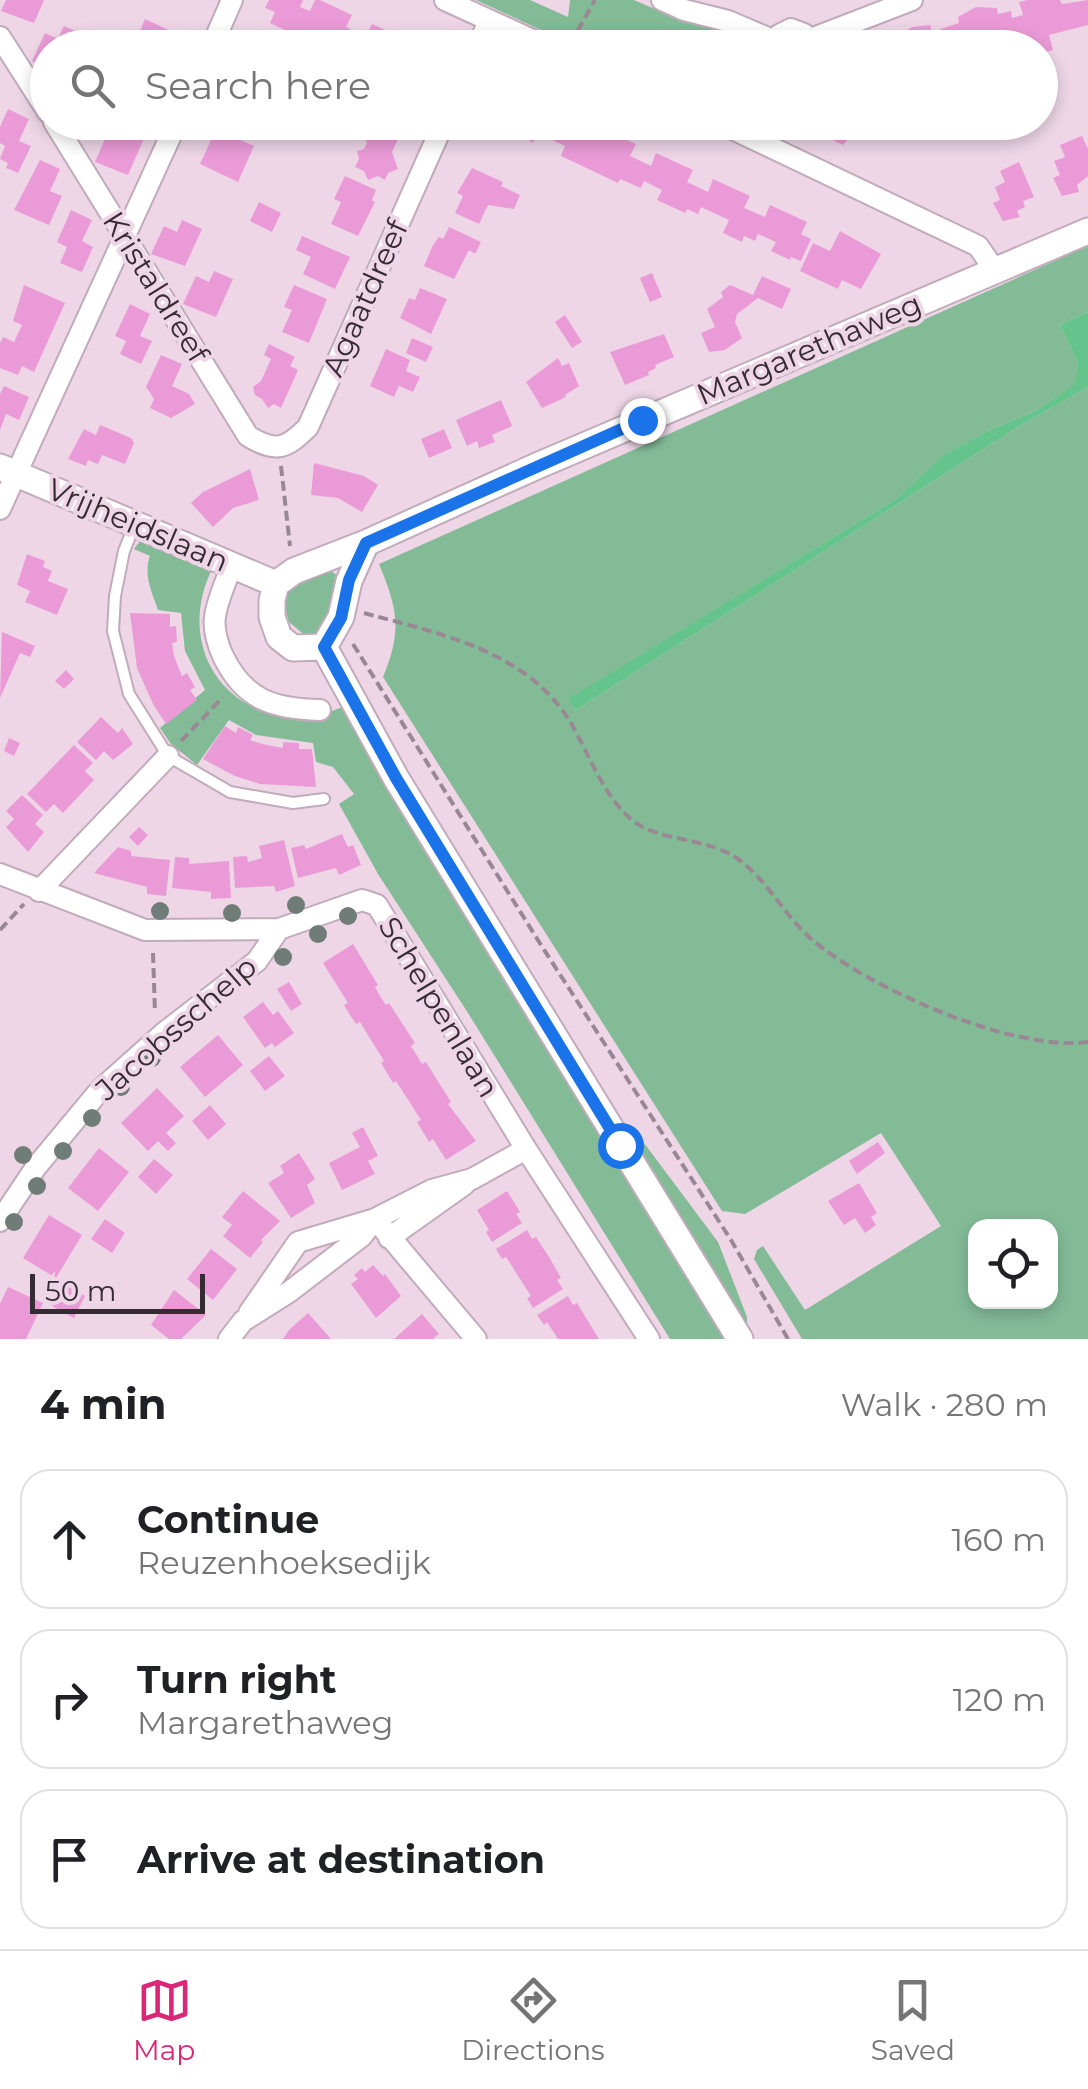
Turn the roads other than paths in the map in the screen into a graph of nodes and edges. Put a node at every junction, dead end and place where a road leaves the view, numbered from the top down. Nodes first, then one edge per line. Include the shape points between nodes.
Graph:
1 (232, 0) edge
2 (444, 0) edge
3 (662, 0) edge
4 (912, 0) edge
5 (489, 20) junction
6 (219, 30) edge
7 (485, 30) edge
8 (511, 30) edge
9 (746, 30) edge
10 (842, 30) edge
11 (0, 37) edge
12 (30, 84) edge
13 (65, 140) edge
14 (168, 140) edge
15 (436, 140) edge
16 (776, 140) edge
17 (1088, 231) edge
18 (125, 235) junction
19 (994, 270) junction
20 (264, 446) joint
21 (8, 471) edge
22 (0, 510) edge
23 (135, 523) junction
24 (366, 543) junction
25 (232, 564) junction
26 (276, 584) junction
27 (324, 647) junction
28 (320, 710) dead end
29 (173, 749) junction
30 (324, 799) dead end
31 (0, 874) edge
32 (39, 891) junction
33 (280, 929) junction
34 (526, 1150) junction
35 (472, 1178) junction
36 (374, 1219) junction
37 (0, 1221) edge
38 (389, 1238) junction
39 (243, 1321) junction
40 (229, 1339) edge
41 (476, 1339) edge
42 (648, 1339) edge
43 (740, 1339) edge

1 - 6 street
2 - 5 street
3 - 9 street
4 - 10 street
5 - 7 street
5 - 8 street
11 - 12 street
13 - 18 street, Kristaldreef
14 - 18 street
15 - 20 street, Agaatdreef via 308,427 291,444
16 - 19 street via 978,246
17 - 19 street, Margarethaweg
18 - 20 street, Kristaldreef via 248,436
18 - 21 street
19 - 24 street, Margarethaweg
21 - 22 street
21 - 23 street, Vrijheidslaan
23 - 25 street, Vrijheidslaan
23 - 29 lane via 121,566 113,631 129,694
24 - 26 street, Margarethaweg via 320,558
24 - 27 street
25 - 26 street, Vrijheidslaan
25 - 28 street via 214,619 236,682 259,699
26 - 27 street via 272,617 279,637 293,648
27 - 43 street via 396,778
29 - 30 lane via 230,792 293,803
29 - 32 street
31 - 32 street, Schelpenlaan
32 - 33 street, Schelpenlaan via 145,930
33 - 34 street, Schelpenlaan via 362,900 377,906
33 - 37 street, Jacobsschelp via 257,961 100,1090
34 - 35 street
34 - 42 street, Schelpenlaan
35 - 36 street
35 - 38 street
36 - 38 street
36 - 39 street via 362,1236
36 - 39 street via 298,1242
38 - 41 street
39 - 40 street

